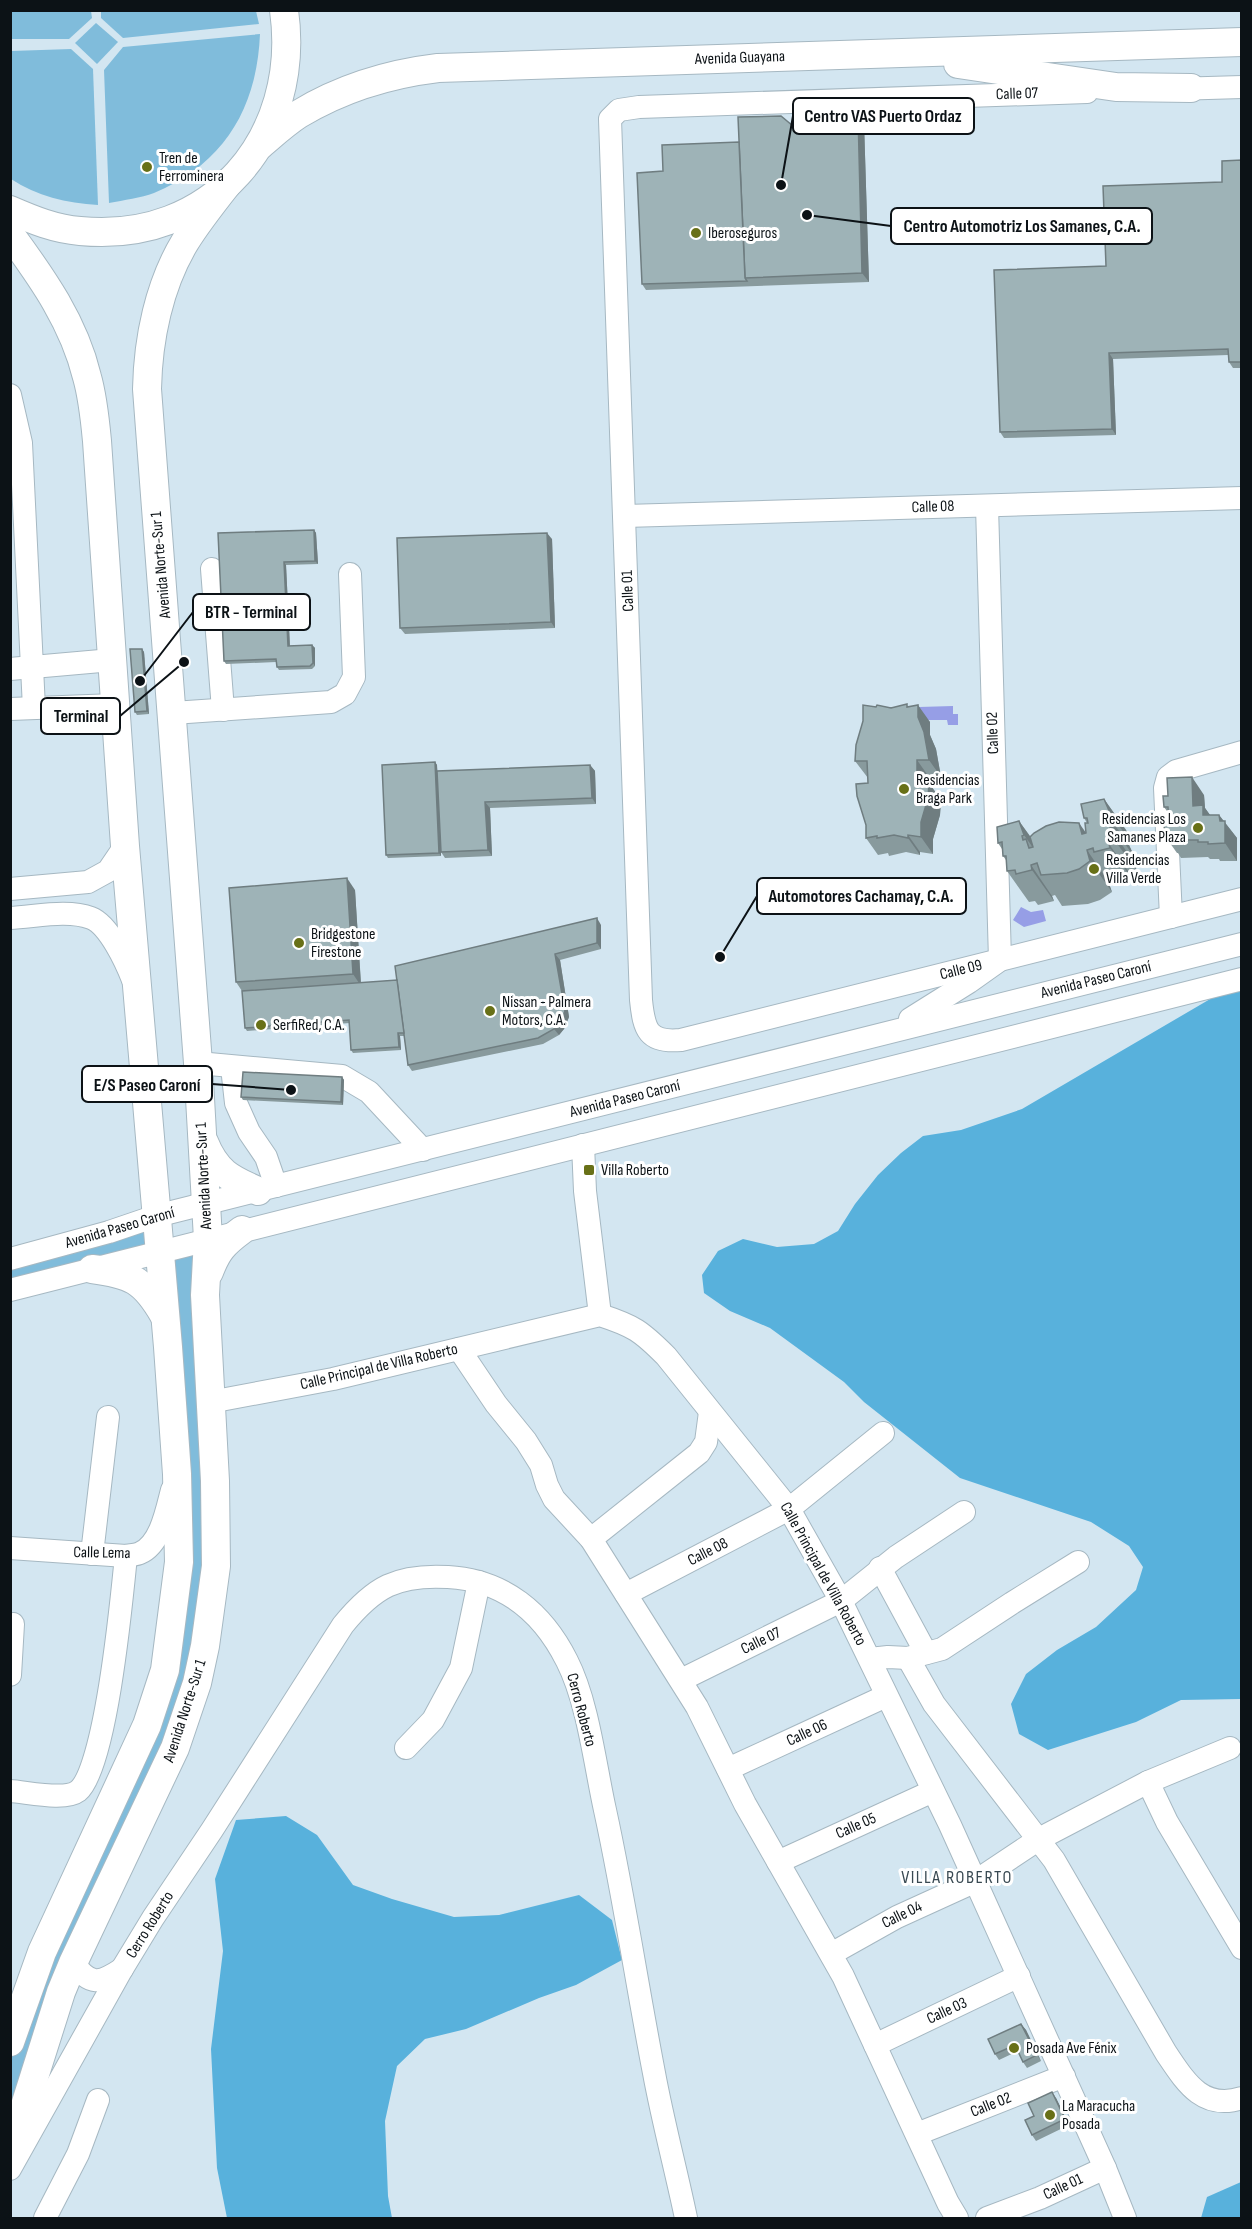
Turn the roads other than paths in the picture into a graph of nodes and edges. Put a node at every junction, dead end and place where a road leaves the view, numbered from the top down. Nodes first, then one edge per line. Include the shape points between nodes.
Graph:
1 (284, 10) edge
2 (1242, 42) edge
3 (843, 55) junction
4 (1242, 87) edge
5 (1191, 88) junction
6 (614, 114) joint
7 (259, 146) junction
8 (229, 182) junction
9 (10, 210) edge
10 (10, 234) edge
11 (10, 395) edge
12 (1242, 498) edge
13 (987, 506) junction
14 (626, 516) junction
15 (212, 569) dead end
16 (350, 574) dead end
17 (112, 660) junction
18 (21, 668) edge
19 (115, 705) junction
20 (34, 708) junction
21 (10, 709) edge
22 (223, 710) junction
23 (173, 713) junction
24 (1242, 752) edge
25 (125, 846) junction
26 (10, 889) edge
27 (1242, 899) edge
28 (1172, 917) junction
29 (10, 918) edge
30 (1242, 944) edge
31 (999, 960) junction
32 (1242, 979) edge
33 (138, 992) junction
34 (887, 1032) junction
35 (681, 1040) joint
36 (198, 1063) junction
37 (232, 1067) junction
38 (202, 1136) junction
39 (583, 1145) junction
40 (423, 1150) junction
41 (267, 1189) junction
42 (206, 1204) junction
43 (156, 1216) junction
44 (242, 1230) junction
45 (207, 1239) junction
46 (159, 1252) junction
47 (10, 1259) edge
48 (92, 1269) junction
49 (10, 1290) edge
50 (205, 1295) junction
51 (600, 1315) junction
52 (166, 1319) junction
53 (459, 1349) junction
54 (210, 1402) junction
55 (710, 1412) junction
56 (108, 1417) dead end
57 (883, 1433) dead end
58 (177, 1474) junction
59 (789, 1509) junction
60 (964, 1512) dead end
61 (591, 1539) junction
62 (10, 1548) edge
63 (92, 1554) junction
64 (126, 1556) junction
65 (1078, 1562) dead end
66 (880, 1568) junction
67 (478, 1582) junction
68 (626, 1594) junction
69 (841, 1601) junction
70 (13, 1624) dead end
71 (917, 1656) junction
72 (870, 1659) junction
73 (10, 1675) edge
74 (681, 1680) junction
75 (886, 1696) junction
76 (406, 1748) dead end
77 (1230, 1749) dead end
78 (728, 1769) junction
79 (1148, 1782) junction
80 (10, 1791) edge
81 (933, 1791) junction
82 (1039, 1839) junction
83 (778, 1862) junction
84 (976, 1881) junction
85 (1242, 1948) edge
86 (831, 1954) junction
87 (73, 1963) junction
88 (122, 1969) junction
89 (1020, 1976) junction
90 (10, 2042) edge
91 (875, 2045) junction
92 (1064, 2076) junction
93 (1242, 2098) edge
94 (98, 2100) dead end
95 (917, 2134) junction
96 (10, 2153) edge
97 (1105, 2168) junction
98 (10, 2169) edge
99 (45, 2218) edge
100 (686, 2218) edge
101 (957, 2218) edge
102 (987, 2218) edge
103 (1125, 2218) edge

1 - 7 main road via 284,81
2 - 3 main road, Avenida Guayana
3 - 5 main road via 959,64 1116,87
3 - 7 main road, Avenida Guayana via 409,71 357,85 325,100 297,115
4 - 5 street, Calle 07
5 - 6 street, Calle 07 via 639,106
6 - 14 street, Calle 01 via 610,125
7 - 8 main road
8 - 9 main road via 170,220 124,231 101,233 54,227
8 - 23 main road, Avenida Norte-Sur 1 via 184,244 170,274 158,308 148,364
10 - 17 main road, Avenida Norte-Sur 1 via 54,296 79,347 87,377 97,441
11 - 18 street via 21,443
12 - 13 street, Calle 08
13 - 14 street, Calle 08
13 - 31 street, Calle 02
14 - 35 street, Calle 01 via 643,1021 656,1039
15 - 22 street
16 - 22 street via 354,677 345,694 331,702
17 - 18 street
17 - 19 main road, Avenida Norte-Sur 1
18 - 20 street
19 - 20 street
19 - 25 main road, Avenida Norte-Sur 1
20 - 21 street
22 - 23 street
23 - 36 main road, Avenida Norte-Sur 1
24 - 28 street via 1176,771 1168,777 1165,788
25 - 26 street via 108,871 88,882
25 - 33 main road, Avenida Norte-Sur 1
27 - 28 street, Calle 09
28 - 31 street, Calle 09
29 - 33 street via 74,914 93,918 105,929 125,961
30 - 34 street, Avenida Paseo Caroní
31 - 34 street
31 - 35 street, Calle 09
32 - 39 street, Avenida Paseo Caroní
33 - 43 main road, Avenida Norte-Sur 1
34 - 40 street, Avenida Paseo Caroní
36 - 37 street
36 - 38 main road, Avenida Norte-Sur 1
37 - 40 street via 342,1076 369,1092
37 - 41 street via 236,1103 266,1157
38 - 41 main road via 210,1156 231,1179
38 - 42 main road, Avenida Norte-Sur 1
39 - 44 street, Avenida Paseo Caroní
39 - 51 street
40 - 41 street, Avenida Paseo Caroní
41 - 42 street, Avenida Paseo Caroní
42 - 43 street, Avenida Paseo Caroní
42 - 45 main road, Avenida Norte-Sur 1
43 - 46 main road, Avenida Norte-Sur 1
43 - 47 street, Avenida Paseo Caroní
44 - 45 street, Avenida Paseo Caroní
44 - 50 main road via 216,1252
45 - 46 street, Avenida Paseo Caroní
45 - 50 main road, Avenida Norte-Sur 1
46 - 48 street, Avenida Paseo Caroní
46 - 52 main road, Avenida Norte-Sur 1
48 - 49 street, Avenida Paseo Caroní
48 - 52 main road via 137,1281 152,1295
50 - 54 main road, Avenida Norte-Sur 1
51 - 53 street, Calle Principal de Villa Roberto
51 - 55 street, Calle Principal de Villa Roberto via 646,1335
52 - 58 main road, Avenida Norte-Sur 1
53 - 54 street, Calle Principal de Villa Roberto via 333,1379
53 - 61 street via 542,1465 554,1499
54 - 87 main road, Avenida Norte-Sur 1 via 216,1566 197,1683 161,1781
55 - 59 street, Calle Principal de Villa Roberto
55 - 61 street via 706,1442 699,1453
56 - 63 street
57 - 59 street, Calle 08
58 - 64 street, Calle Lema via 154,1540 142,1553
58 - 90 main road, Avenida Norte-Sur 1 via 179,1562 159,1688 135,1753 42,1952
59 - 68 street, Calle 08
59 - 69 street, Calle Principal de Villa Roberto
60 - 66 street, Calle 07
61 - 68 street
62 - 63 street, Calle Lema
63 - 64 street, Calle Lema
64 - 80 street via 113,1674 88,1776 79,1791 69,1795
65 - 71 street via 942,1650
66 - 69 street, Calle 07
66 - 71 street
67 - 76 street via 461,1668 433,1720
67 - 88 street, Cerro Roberto via 433,1576 411,1579 374,1592 358,1607
67 - 100 street, Cerro Roberto via 518,1599 537,1617 567,1660 577,1682
68 - 74 street
69 - 72 street, Calle Principal de Villa Roberto
69 - 74 street, Calle 07
70 - 73 street
71 - 72 street
71 - 82 street via 934,1704
72 - 75 street, Calle Principal de Villa Roberto
74 - 78 street
75 - 78 street, Calle 06
75 - 81 street, Calle Principal de Villa Roberto
77 - 79 street, Calle 04
78 - 83 street
79 - 82 street, Calle 04
79 - 85 street via 1167,1822
81 - 83 street, Calle 05
81 - 84 street, Calle Principal de Villa Roberto
82 - 84 street, Calle 04
82 - 93 street via 1186,2082 1212,2100
83 - 86 street
84 - 86 street, Calle 04 via 897,1917
84 - 89 street, Calle Principal de Villa Roberto
86 - 91 street
87 - 88 street, Cerro Roberto via 95,1981
87 - 96 main road, Avenida Norte-Sur 1
88 - 98 street, Cerro Roberto
89 - 91 street, Calle 03
89 - 92 street, Calle Principal de Villa Roberto
91 - 95 street
92 - 95 street, Calle 02
92 - 97 street, Calle Principal de Villa Roberto
94 - 99 street via 78,2154
95 - 101 street
97 - 102 street, Calle 01
97 - 103 street, Calle Principal de Villa Roberto

